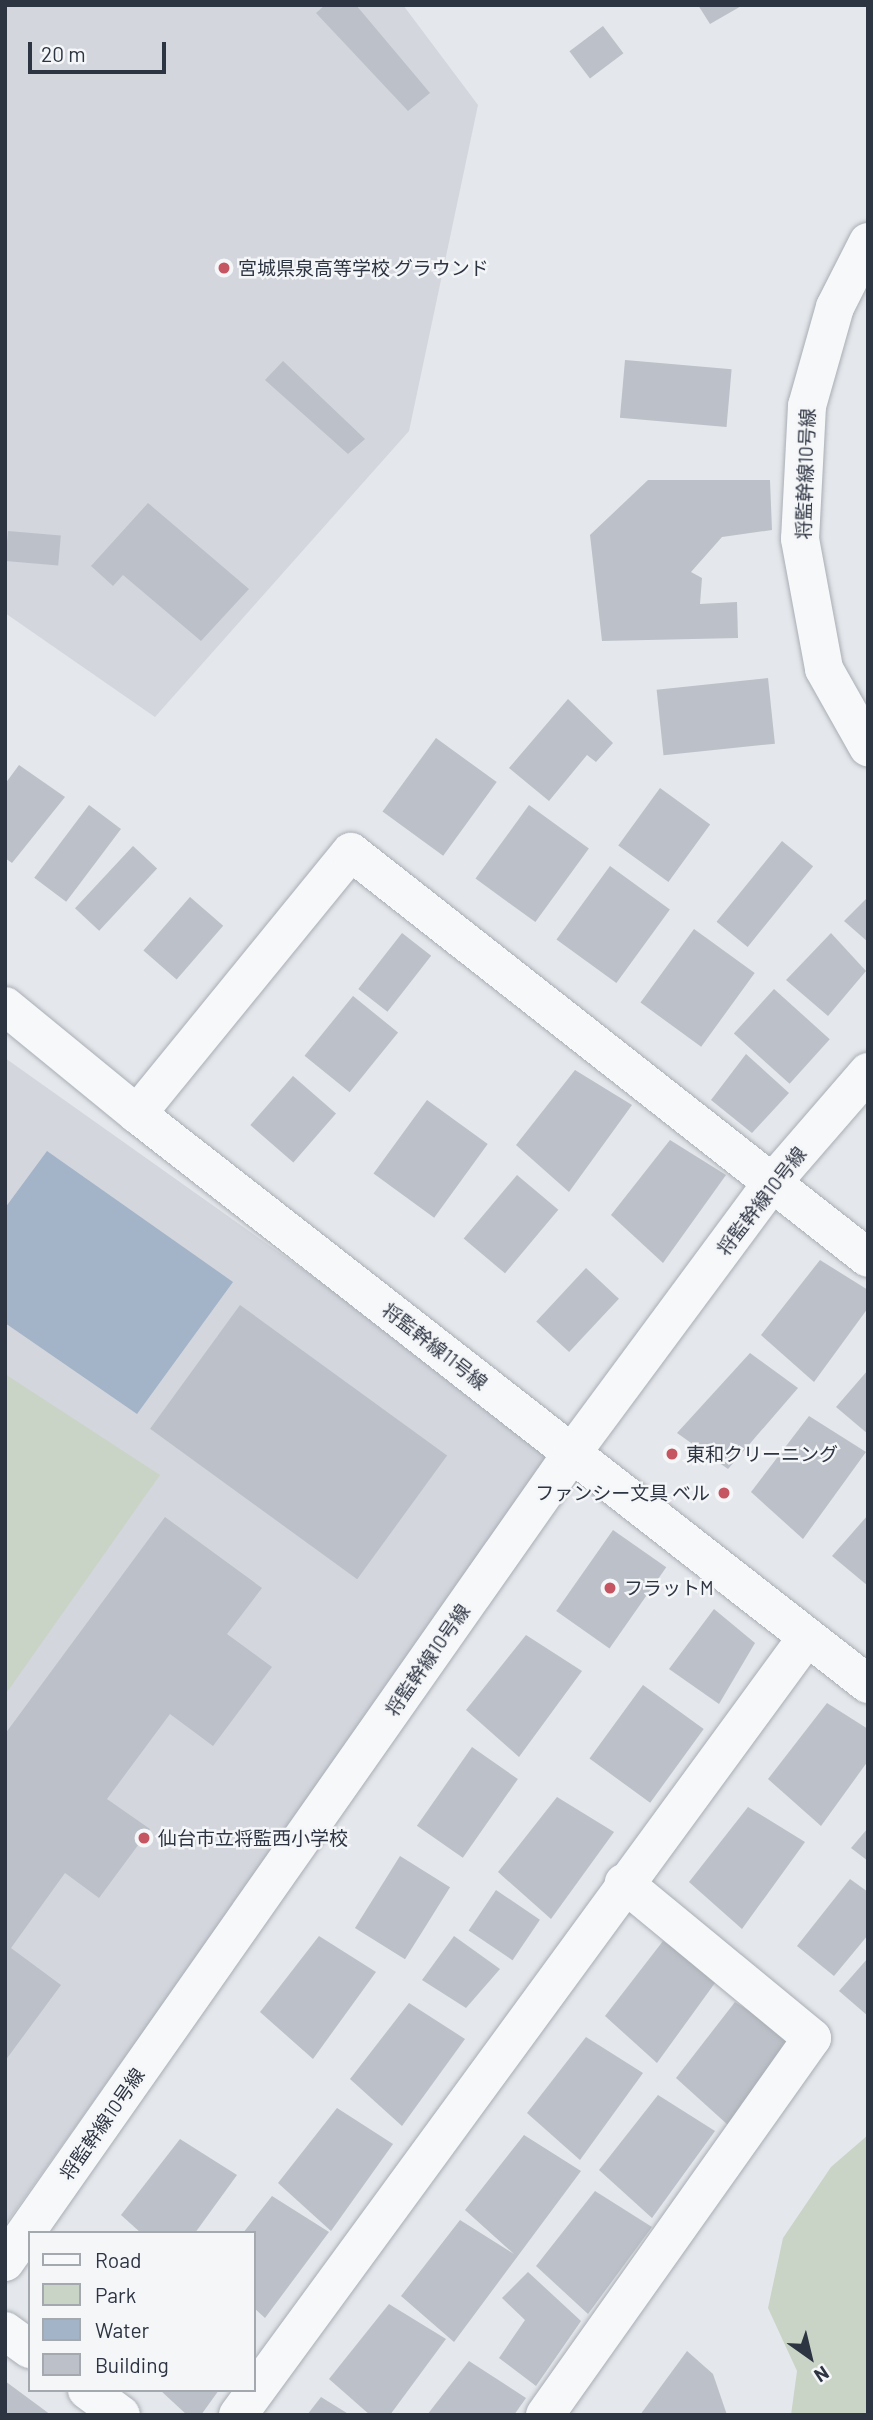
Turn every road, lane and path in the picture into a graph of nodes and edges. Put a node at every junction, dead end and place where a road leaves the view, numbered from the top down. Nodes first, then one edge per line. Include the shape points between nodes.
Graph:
1 (868, 242) edge
2 (868, 747) edge
3 (5, 1006) edge
4 (868, 1072) edge
5 (136, 1114) junction
6 (772, 1183) junction
7 (868, 1258) edge
8 (572, 1453) junction
9 (807, 1637) junction
10 (868, 1684) edge
11 (624, 1883) junction
12 (5, 2262) edge
13 (5, 2331) edge
14 (28, 2348) edge
15 (256, 2390) edge
16 (90, 2392) edge
17 (255, 2392) edge
18 (121, 2415) edge
19 (238, 2415) edge
20 (545, 2415) edge

1 - 2 street, 将監幹線10号線 via 835,307 807,406 800,539 824,669
3 - 5 street, 将監幹線11号線
4 - 6 street, 将監幹線10号線
5 - 6 street via 351,852
5 - 8 street, 将監幹線11号線
6 - 7 street
6 - 8 street, 将監幹線10号線
8 - 9 street, 将監幹線11号線
8 - 12 street, 将監幹線10号線
9 - 10 street, 将監幹線11号線
9 - 11 street
11 - 15 street
11 - 20 street via 812,2038
13 - 14 street
16 - 18 street
17 - 19 street

